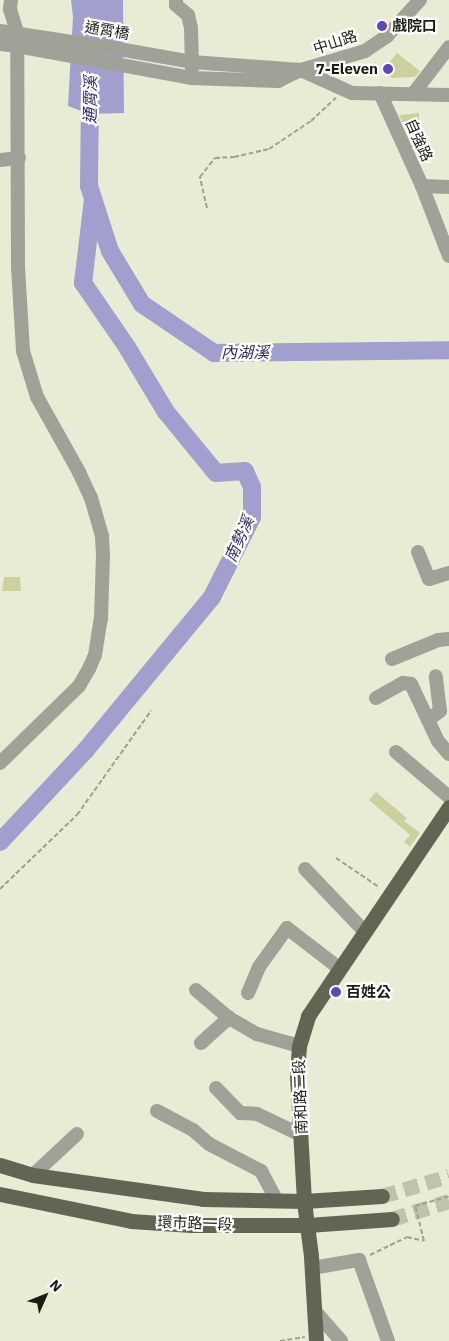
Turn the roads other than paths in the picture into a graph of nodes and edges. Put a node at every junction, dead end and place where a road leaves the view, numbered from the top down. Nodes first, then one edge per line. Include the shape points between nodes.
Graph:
1 (11, 0) edge
2 (176, 0) edge
3 (420, 0) edge
4 (0, 31) edge
5 (17, 39) junction
6 (0, 44) edge
7 (449, 47) edge
8 (192, 62) junction
9 (301, 70) junction
10 (191, 78) junction
11 (380, 93) junction
12 (413, 94) junction
13 (449, 95) edge
14 (19, 158) junction
15 (0, 160) edge
16 (422, 186) junction
17 (449, 187) edge
18 (449, 256) edge
19 (418, 552) dead end
20 (449, 573) edge
21 (449, 639) edge
22 (392, 659) dead end
23 (436, 676) dead end
24 (376, 698) dead end
25 (444, 710) edge
26 (428, 720) junction
27 (396, 752) dead end
28 (449, 754) edge
29 (0, 763) edge
30 (449, 798) edge
31 (449, 807) edge
32 (305, 869) dead end
33 (364, 931) junction
34 (339, 968) junction
35 (196, 990) dead end
36 (248, 993) dead end
37 (229, 1018) junction
38 (201, 1043) dead end
39 (299, 1046) junction
40 (216, 1088) dead end
41 (157, 1111) dead end
42 (77, 1134) dead end
43 (301, 1135) junction
44 (0, 1165) edge
45 (33, 1174) junction
46 (0, 1194) edge
47 (382, 1196) tunnel mouth
48 (277, 1201) junction
49 (304, 1201) junction
50 (392, 1219) tunnel mouth
51 (308, 1225) junction
52 (312, 1268) junction
53 (315, 1311) junction
54 (316, 1338) edge
55 (341, 1341) edge
56 (388, 1341) edge

1 - 5 street
2 - 8 street via 176,5 188,15
3 - 9 street, 中山路 via 387,36 365,51
4 - 5 street
5 - 6 street
5 - 8 street, 通霄橋
5 - 10 street, 通霄橋
5 - 14 street
7 - 12 street
8 - 9 street, 中山路
8 - 10 street
9 - 10 street, 中山路 via 278,81
9 - 11 street via 352,93
11 - 12 street
11 - 16 street, 自強路
12 - 13 street
14 - 15 street
14 - 29 street via 18,268 23,351 37,397 91,498 104,555 101,619 89,670 79,686
16 - 17 street
16 - 18 street, 自強路
19 - 20 street via 428,579
21 - 22 street via 438,640
23 - 25 street
24 - 26 street via 403,682 411,684
25 - 26 street
26 - 28 street via 438,741
27 - 30 street
31 - 33 main road, 南和路二段
32 - 33 street
33 - 34 main road, 南和路二段
34 - 36 street via 287,928 259,967
34 - 39 main road, 南和路二段 via 308,1016
35 - 37 street
37 - 38 street
37 - 39 street via 257,1034
39 - 43 main road, 南和路二段 via 297,1074
40 - 43 street via 240,1113 257,1114
41 - 48 street via 193,1130 209,1144 261,1171
42 - 45 street
43 - 49 main road, 南和路二段
44 - 45 main road, 環市路一段
45 - 48 main road, 環市路一段 via 203,1199
46 - 51 main road, 環市路一段 via 131,1221 191,1225
47 - 49 main road, 環市路一段
48 - 49 main road, 環市路一段
49 - 51 main road, 南和路二段
50 - 51 main road, 環市路一段
51 - 52 main road, 南和路二段
52 - 53 main road, 南和路二段
52 - 56 street via 359,1260
53 - 54 main road, 南和路二段
53 - 55 street

